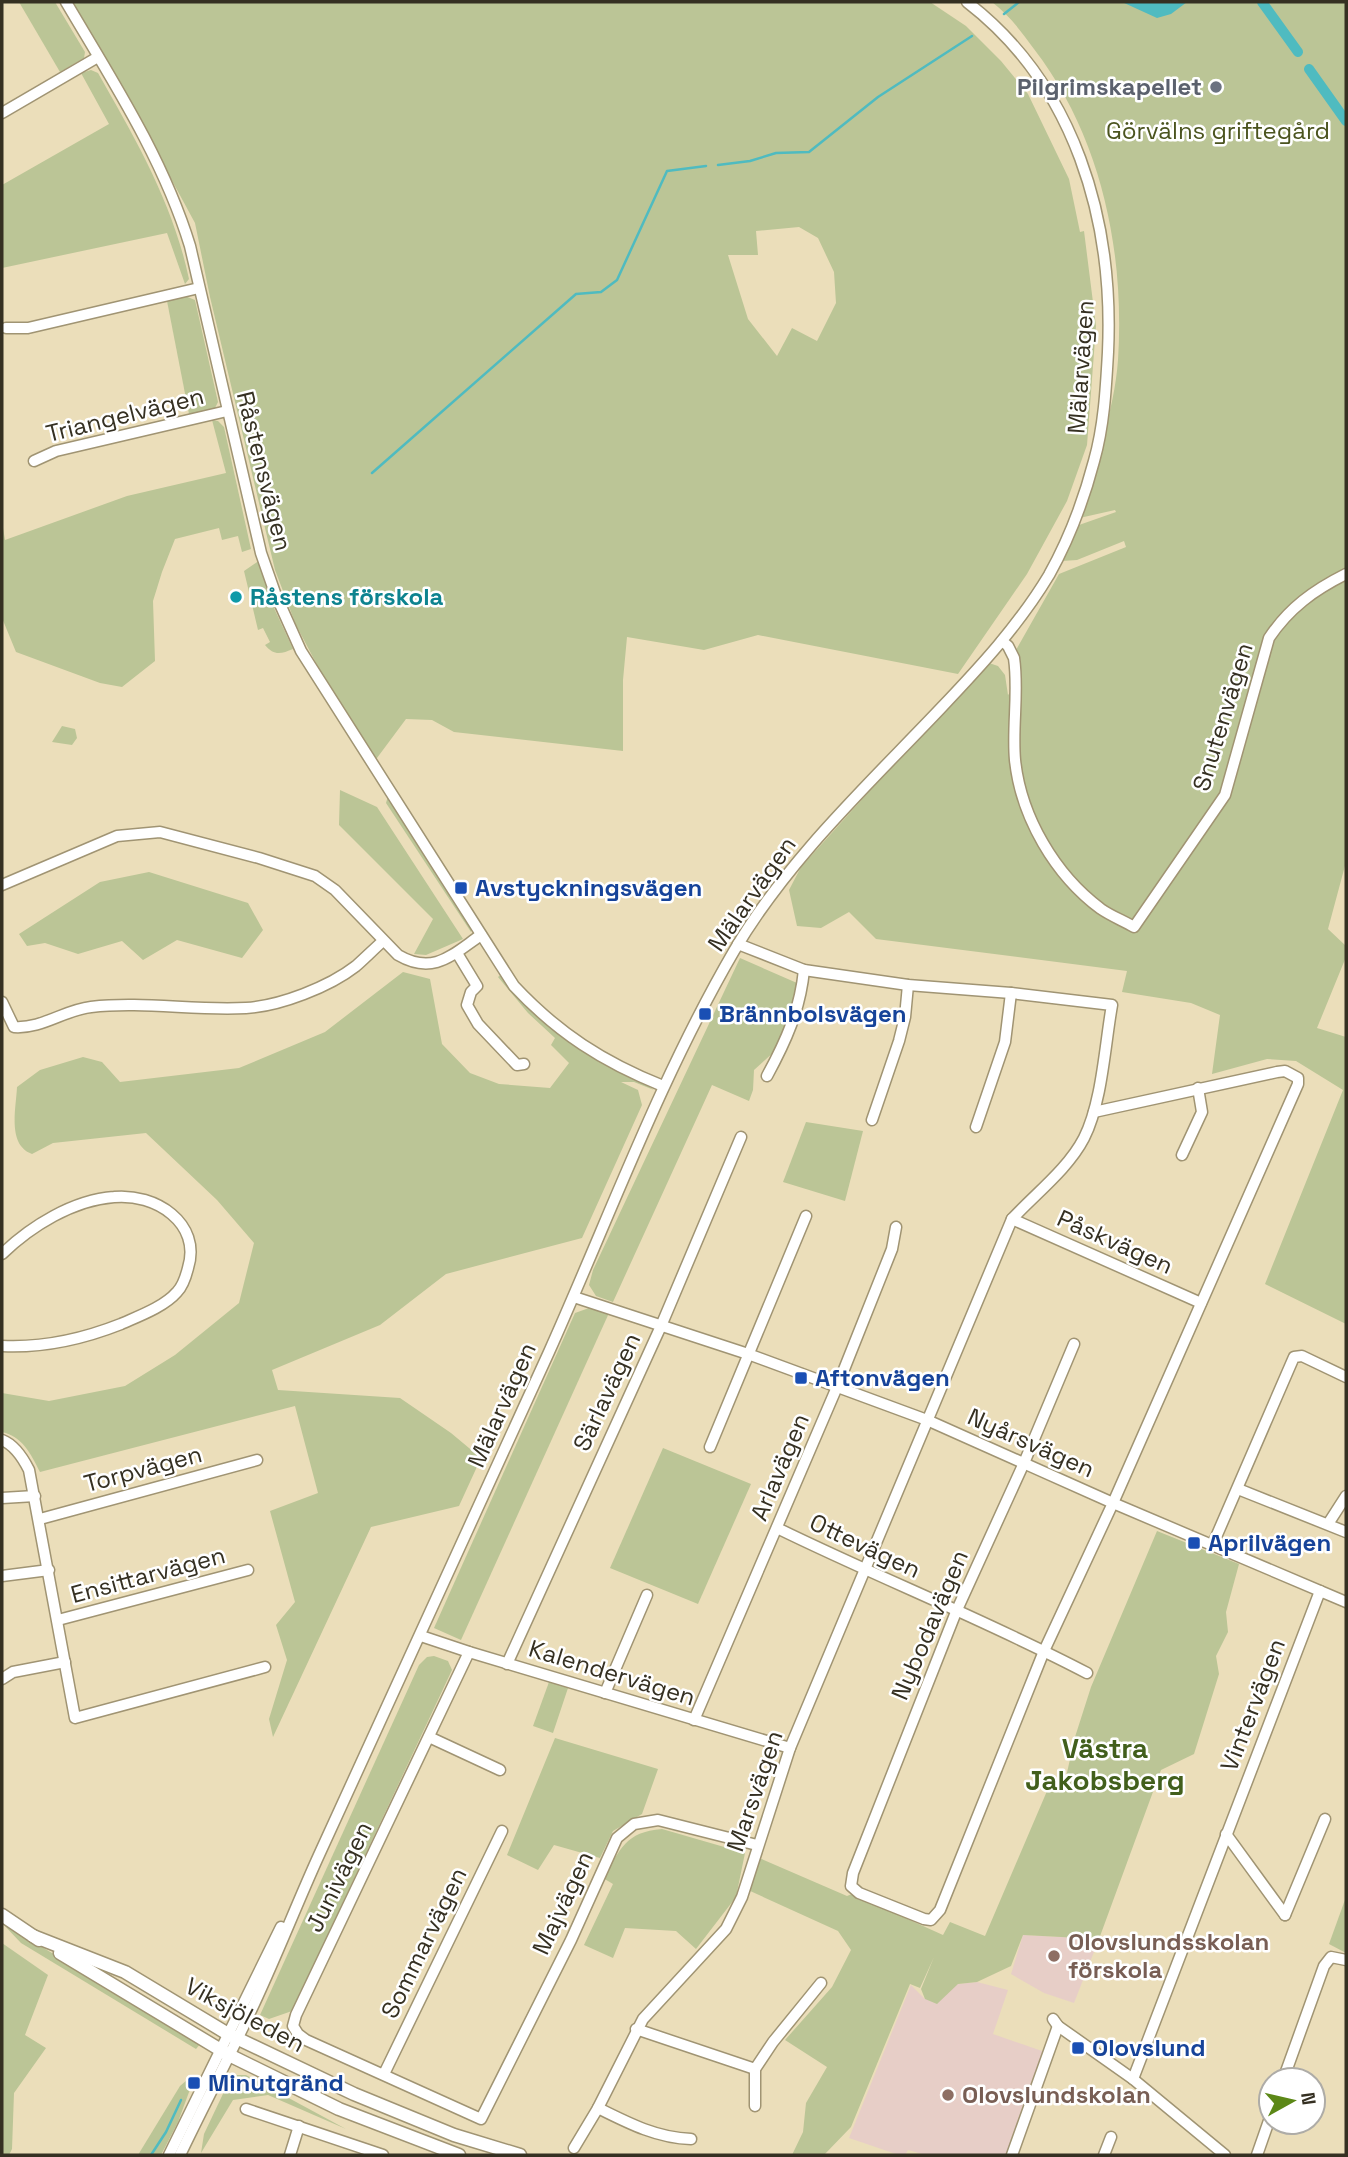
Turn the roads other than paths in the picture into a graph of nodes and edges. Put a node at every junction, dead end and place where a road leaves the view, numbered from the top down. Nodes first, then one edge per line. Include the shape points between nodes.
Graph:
1 (66, 2) edge
2 (967, 2) edge
3 (98, 57) junction
4 (2, 113) edge
5 (200, 288) junction
6 (6, 328) dead end
7 (227, 411) junction
8 (34, 461) dead end
9 (1346, 574) edge
10 (1002, 641) junction
11 (2, 885) edge
12 (481, 934) junction
13 (383, 941) junction
14 (738, 944) junction
15 (457, 953) junction
16 (804, 970) junction
17 (908, 985) junction
18 (1011, 993) junction
19 (2, 1002) edge
20 (524, 1064) dead end
21 (766, 1076) dead end
22 (663, 1086) junction
23 (1198, 1088) junction
24 (1094, 1112) junction
25 (872, 1120) dead end
26 (976, 1127) dead end
27 (741, 1137) dead end
28 (1182, 1155) dead end
29 (806, 1216) dead end
30 (1012, 1219) junction
31 (896, 1227) dead end
32 (2, 1254) edge
33 (574, 1297) junction
34 (1201, 1303) junction
35 (661, 1326) junction
36 (1074, 1344) dead end
37 (2, 1346) edge
38 (748, 1354) junction
39 (1346, 1377) edge
40 (837, 1387) junction
41 (927, 1420) junction
42 (2, 1440) edge
43 (710, 1447) dead end
44 (257, 1460) dead end
45 (1024, 1463) junction
46 (1238, 1489) junction
47 (35, 1496) junction
48 (1346, 1496) edge
49 (2, 1498) edge
50 (1114, 1503) junction
51 (40, 1519) junction
52 (1328, 1524) junction
53 (777, 1528) junction
54 (1346, 1532) edge
55 (1213, 1544) junction
56 (49, 1570) junction
57 (248, 1570) dead end
58 (864, 1571) junction
59 (2, 1576) edge
60 (1320, 1591) junction
61 (647, 1595) dead end
62 (1346, 1602) edge
63 (956, 1612) junction
64 (58, 1620) junction
65 (421, 1636) junction
66 (1044, 1651) junction
67 (468, 1652) junction
68 (65, 1662) junction
69 (507, 1664) junction
70 (265, 1667) dead end
71 (1087, 1673) dead end
72 (2, 1679) edge
73 (605, 1693) junction
74 (694, 1720) junction
75 (429, 1737) junction
76 (790, 1748) junction
77 (500, 1770) dead end
78 (1325, 1819) dead end
79 (502, 1831) dead end
80 (1226, 1834) junction
81 (757, 1845) junction
82 (2, 1915) edge
83 (33, 1936) junction
84 (1346, 1959) edge
85 (821, 1983) dead end
86 (636, 2029) junction
87 (233, 2036) junction
88 (225, 2053) junction
89 (1288, 2066) edge
90 (755, 2069) junction
91 (384, 2074) junction
92 (1133, 2079) junction
93 (755, 2106) dead end
94 (598, 2108) junction
95 (246, 2109) dead end
96 (299, 2126) junction
97 (1264, 2136) edge
98 (1111, 2137) dead end
99 (691, 2140) dead end
100 (574, 2148) dead end
101 (1222, 2154) edge
102 (169, 2155) edge
103 (180, 2155) edge
104 (290, 2155) edge
105 (383, 2155) edge
106 (459, 2155) edge
107 (520, 2155) edge
108 (1012, 2155) edge
109 (1104, 2155) edge
110 (1257, 2155) edge

1 - 3 street, Råstensvägen
2 - 10 street, Mälarvägen via 1015,44 1064,118 1093,197 1108,299 1107,380 1095,460 1052,570
3 - 4 street
3 - 5 street, Råstensvägen via 166,179
5 - 6 street via 28,328
5 - 7 street, Råstensvägen
7 - 8 street, Triangelvägen via 56,451
7 - 12 street, Råstensvägen via 261,552 301,651
9 - 10 street, Snutenvägen via 1304,597 1269,638 1225,795 1135,926 1102,910 1075,886 1035,829 1016,762 1014,658
10 - 14 street, Mälarvägen via 809,848
11 - 13 street via 117,836 160,832 315,876 335,890
12 - 15 street
12 - 22 street, Råstensvägen via 514,986 552,1024 594,1053
13 - 15 street via 412,963 442,961
13 - 19 street via 355,967 322,986 250,1008 88,1008 28,1028 14,1027
14 - 16 street
14 - 22 street, Mälarvägen
15 - 20 street via 477,986 467,1005 478,1024 517,1065
16 - 17 street
16 - 21 street via 792,1028
17 - 18 street
17 - 25 street via 899,1041
18 - 24 street, Marsvägen via 1112,1005
18 - 26 street via 1005,1042
22 - 33 street, Mälarvägen
23 - 24 street
23 - 28 street via 1202,1112
23 - 34 street via 1285,1071 1298,1078
24 - 30 street, Marsvägen via 1076,1150
27 - 35 street, Särlavägen
29 - 38 street
30 - 34 street, Påskvägen
30 - 41 street, Marsvägen
31 - 40 street, Arlavägen via 892,1249
32 - 37 street via 47,1219 114,1197 143,1198 164,1207 179,1220 192,1256 178,1292 157,1307 95,1334 58,1343
33 - 35 street, Nyårsvägen
33 - 65 street, Mälarvägen
34 - 50 street
35 - 38 street, Nyårsvägen
35 - 69 street, Särlavägen
36 - 45 street, Nybodavägen
38 - 40 street, Nyårsvägen
38 - 43 street
39 - 46 street via 1302,1356 1294,1357
40 - 41 street, Nyårsvägen
40 - 53 street, Arlavägen
41 - 45 street, Nyårsvägen
41 - 58 street, Marsvägen
42 - 47 street via 21,1455
44 - 51 street, Torpvägen
45 - 50 street, Nyårsvägen
45 - 63 street, Nybodavägen
46 - 52 street
46 - 55 street
47 - 49 street
47 - 51 street
48 - 52 street
50 - 55 street, Nyårsvägen
50 - 66 street
51 - 56 street
52 - 54 street
53 - 58 street, Ottevägen
53 - 74 street, Arlavägen
55 - 60 street, Nyårsvägen
56 - 59 street
56 - 64 street
57 - 64 street, Ensittarvägen
58 - 63 street, Ottevägen
58 - 76 street, Marsvägen
60 - 62 street, Nyårsvägen
60 - 80 street, Vintervägen
61 - 73 street
63 - 66 street, Ottevägen
63 - 66 street, Nybodavägen via 853,1873 851,1886 859,1893 931,1920 940,1910
64 - 68 street
65 - 67 street, Kalendervägen
65 - 87 street, Mälarvägen via 316,1863 266,1954
66 - 71 street, Ottevägen
67 - 69 street, Kalendervägen
67 - 75 street, Junivägen
68 - 70 street via 75,1718
68 - 72 street via 13,1672
69 - 73 street, Kalendervägen
73 - 74 street, Kalendervägen
74 - 76 street, Kalendervägen
75 - 77 street
75 - 91 street, Junivägen via 293,2026 298,2034
76 - 81 street, Marsvägen
78 - 80 street via 1285,1915
79 - 91 street, Sommarvägen
80 - 92 street, Vintervägen
81 - 86 street, Marsvägen via 742,1897 726,1929
81 - 91 street, Majvägen via 658,1820 634,1824 617,1838 481,2119
82 - 83 main road, Viksjöleden
83 - 87 main road, Viksjöleden via 125,1972
83 - 88 main road, Viksjöleden
84 - 89 street via 1331,1957 1324,1966
85 - 90 street
86 - 90 street
86 - 94 street, Marsvägen
87 - 88 street, Mälarvägen
87 - 107 main road, Viksjöleden via 397,2113
88 - 102 street, Mälarvägen
88 - 103 street, Mälarvägen
88 - 106 main road, Viksjöleden via 339,2109
90 - 93 street
92 - 101 street
92 - 108 street via 1056,2022
94 - 99 street via 638,2128
94 - 100 street, Marsvägen
95 - 96 street
96 - 104 street
96 - 105 street
97 - 110 street
98 - 109 street

